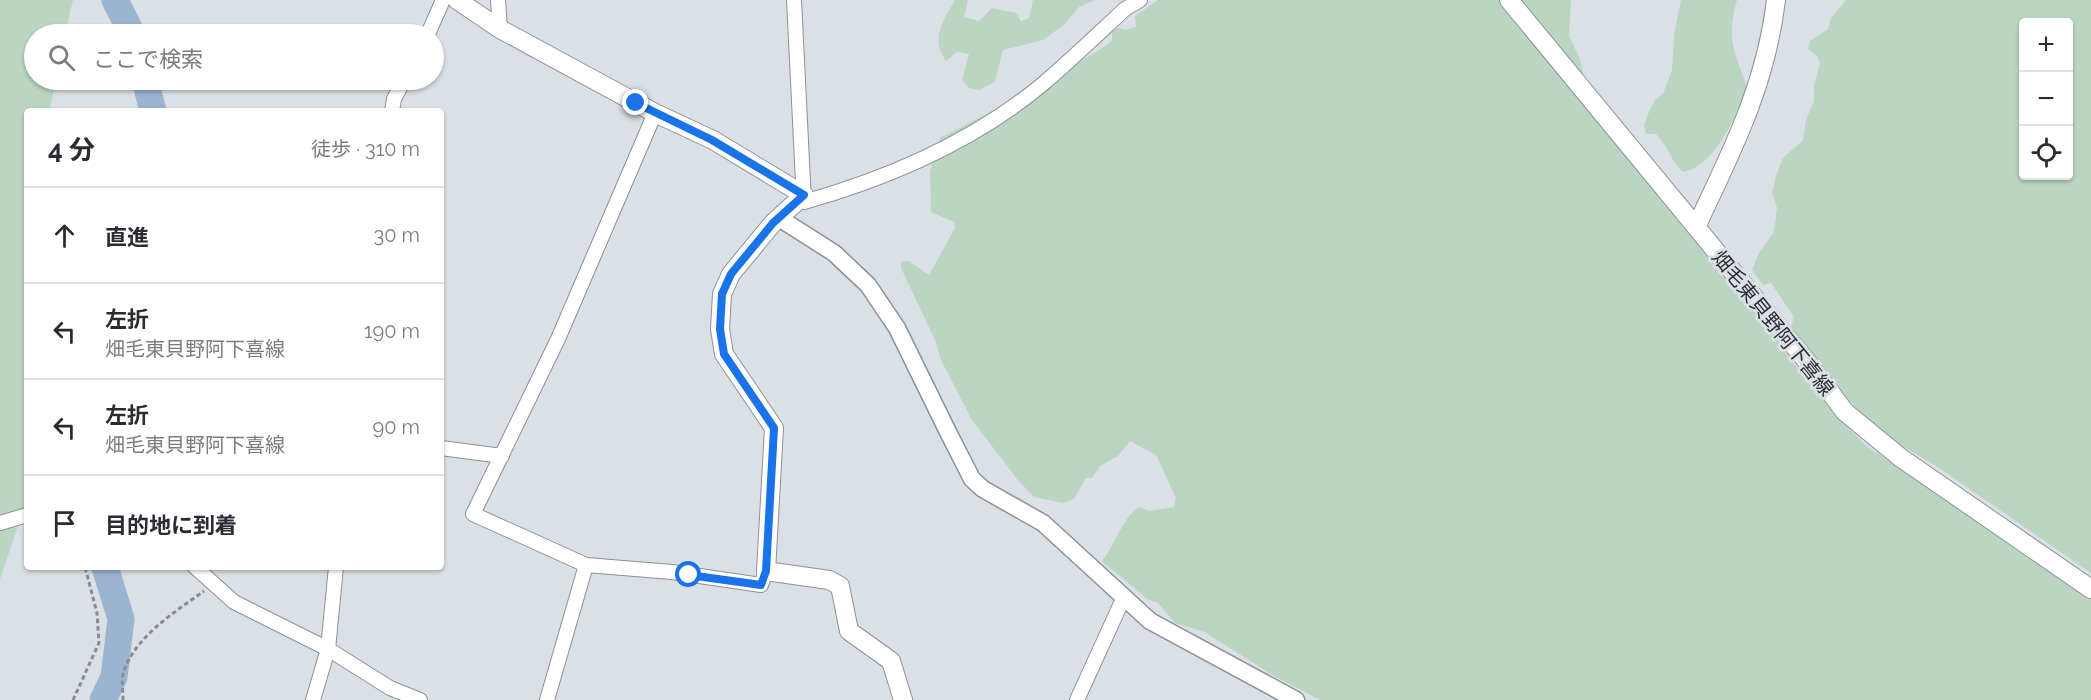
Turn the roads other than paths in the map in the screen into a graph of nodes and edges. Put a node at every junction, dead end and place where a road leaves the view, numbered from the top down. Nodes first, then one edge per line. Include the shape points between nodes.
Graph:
1 (443, 0) edge
2 (457, 0) edge
3 (498, 0) edge
4 (794, 0) edge
5 (1140, 0) edge
6 (1509, 0) edge
7 (1776, 0) edge
8 (432, 24) edge
9 (500, 29) junction
10 (399, 90) edge
11 (392, 108) edge
12 (655, 113) junction
13 (804, 195) junction
14 (1696, 227) junction
15 (444, 448) edge
16 (502, 456) junction
17 (24, 516) edge
18 (0, 523) edge
19 (586, 565) junction
20 (198, 570) edge
21 (336, 570) edge
22 (766, 571) junction
23 (2091, 588) edge
24 (1123, 599) junction
25 (328, 649) junction
26 (393, 694) edge
27 (313, 700) edge
28 (420, 700) edge
29 (547, 700) edge
30 (903, 700) edge
31 (1077, 700) edge
32 (1296, 700) edge

1 - 8 street
2 - 9 main road
3 - 9 street
4 - 13 street
5 - 13 street via 1042,84 957,141 880,178 804,202
6 - 14 main road, 畑毛東貝野阿下喜線
7 - 14 main road via 1763,72 1744,126
9 - 12 main road
10 - 11 street
12 - 13 main road via 712,140
12 - 16 street via 590,268
13 - 22 main road via 773,223 731,274 722,294 720,329 724,354 774,428
13 - 24 street via 779,219 834,253 868,285 897,328 972,479 1042,523
14 - 23 main road, 畑毛東貝野阿下喜線 via 1845,412 1901,458
15 - 16 street
16 - 19 street via 473,514
17 - 18 street
19 - 22 street via 761,585
19 - 29 street
20 - 25 street via 253,612
21 - 25 street
22 - 30 main road via 829,580 840,586 849,631 891,661
24 - 31 street
24 - 32 street via 1150,621
25 - 26 street
25 - 27 street
26 - 28 street

